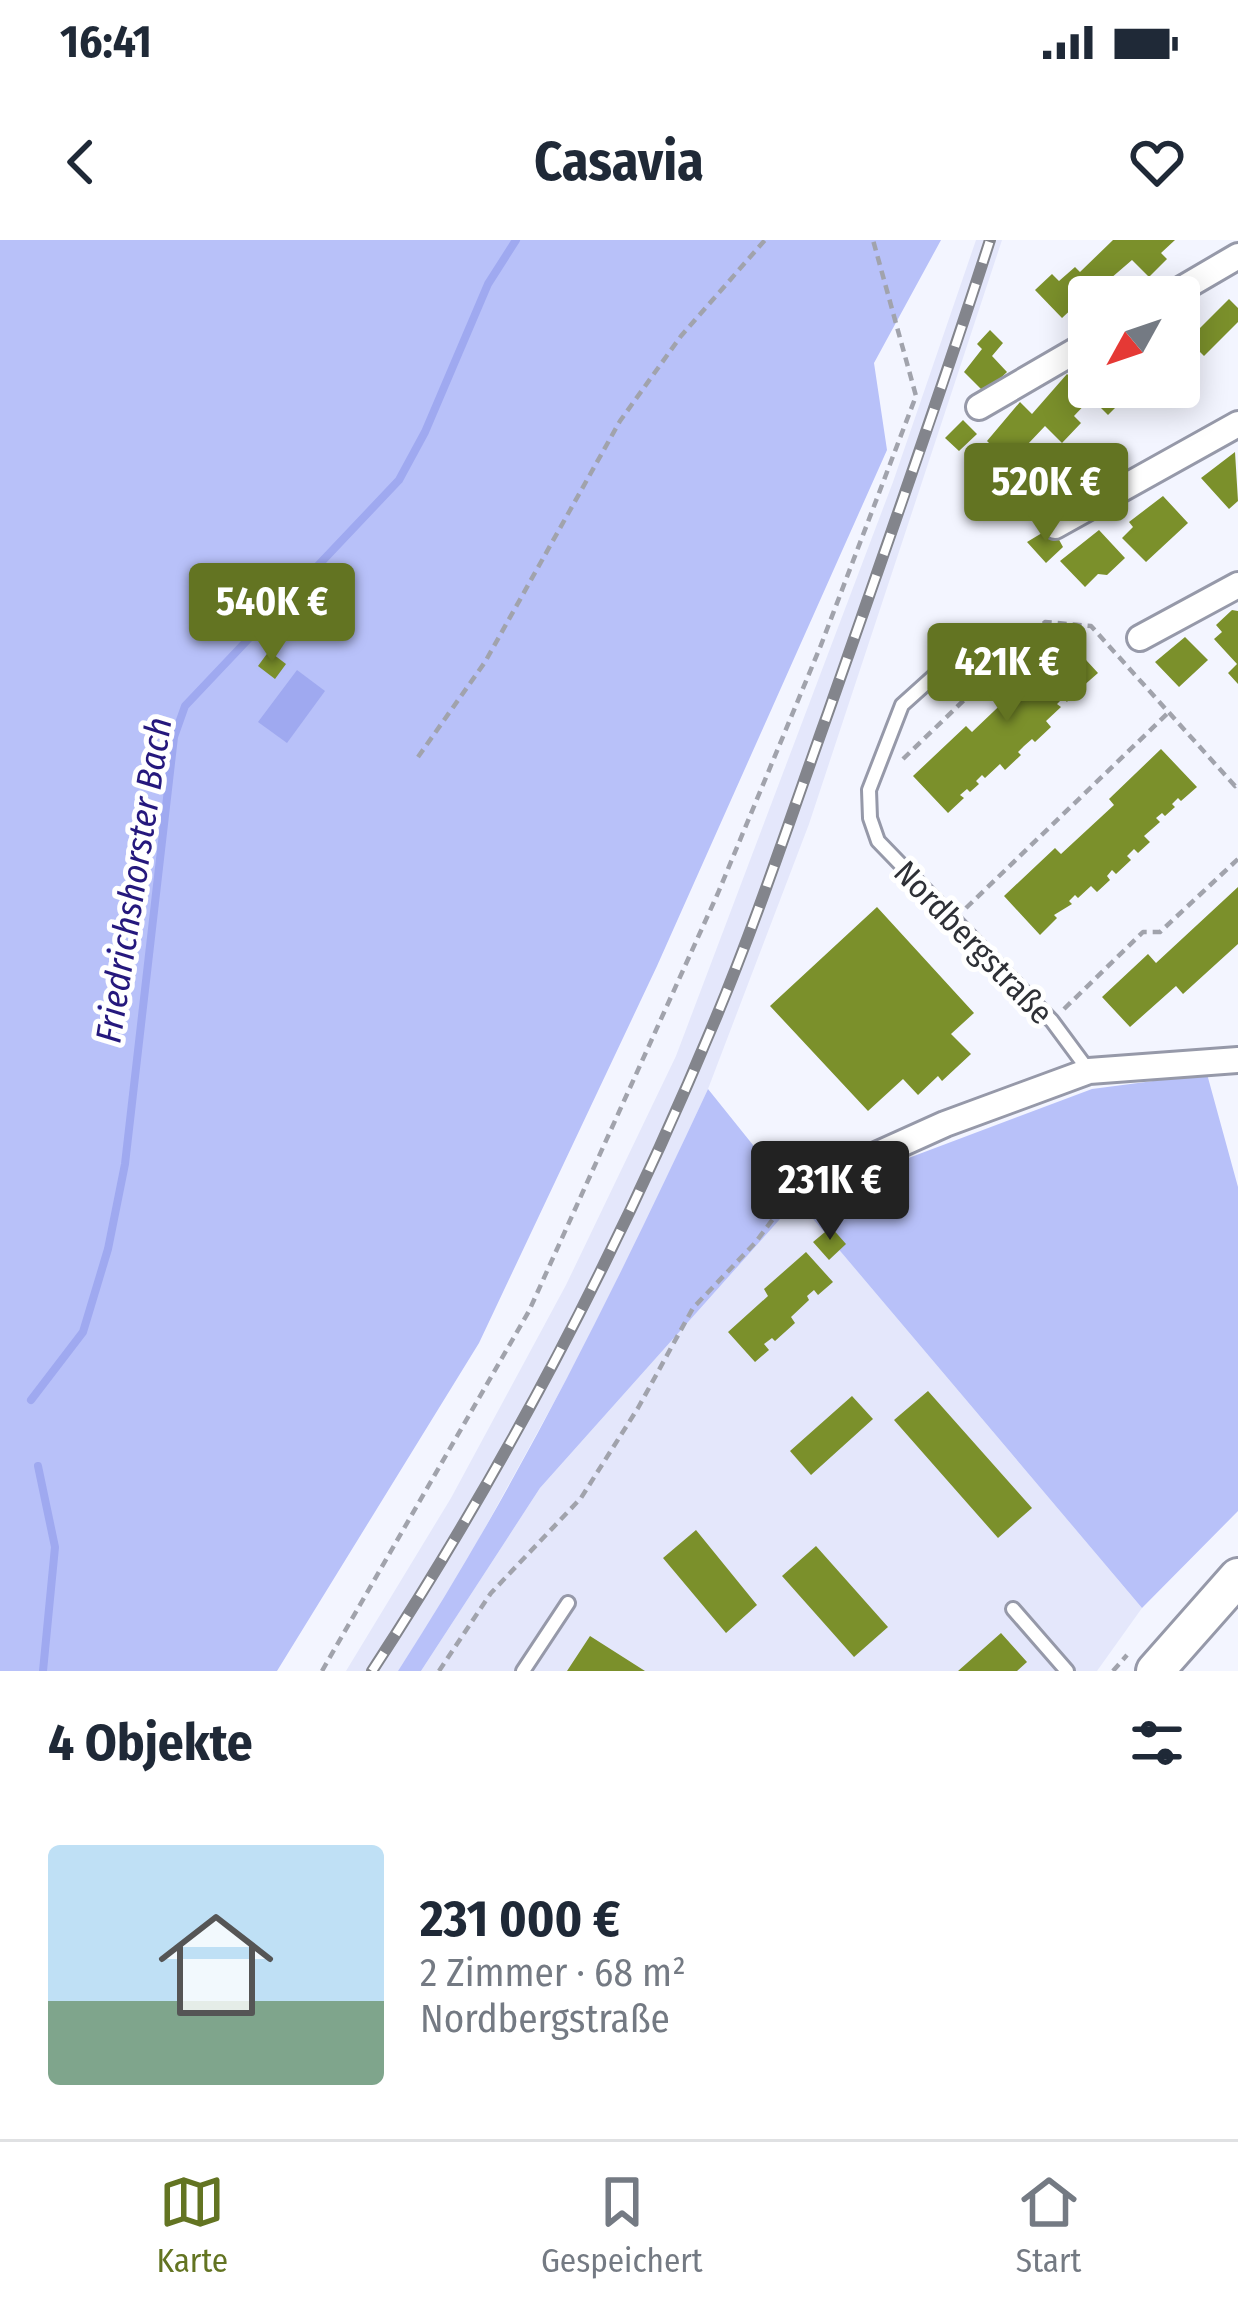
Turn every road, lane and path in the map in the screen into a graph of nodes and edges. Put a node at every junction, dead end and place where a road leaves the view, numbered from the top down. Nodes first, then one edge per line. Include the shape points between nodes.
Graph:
1 (766, 240) edge
2 (873, 240) edge
3 (1238, 256) edge
4 (1200, 278) edge
5 (1068, 355) edge
6 (979, 407) dead end
7 (1238, 424) edge
8 (1055, 526) dead end
9 (1238, 585) edge
10 (982, 633) dead end
11 (1139, 638) dead end
12 (1168, 713) junction
13 (418, 758) dead end
14 (878, 769) junction
15 (1238, 784) edge
16 (1238, 859) edge
17 (953, 920) junction
18 (1052, 1021) junction
19 (1238, 1060) edge
20 (1090, 1071) junction
21 (794, 1192) joint
22 (1238, 1577) edge
23 (568, 1604) dead end
24 (1013, 1609) dead end
25 (322, 1671) edge
26 (439, 1671) edge
27 (523, 1671) edge
28 (1067, 1671) edge
29 (1155, 1671) edge

1 - 13 path via 620,421 485,662
2 - 25 path via 916,396 829,623 529,1311
3 - 4 street
5 - 6 street
7 - 8 street
9 - 11 street
10 - 14 lane, Nordbergstraße via 902,706
12 - 14 path via 1091,626 1045,622 896,766
12 - 15 path
12 - 17 path
14 - 17 lane, Nordbergstraße via 869,790 878,841
16 - 18 path via 1160,932 1143,932
17 - 18 lane, Nordbergstraße
18 - 20 lane, Nordbergstraße
19 - 20 street
20 - 21 street
21 - 26 path via 693,1308 581,1498 490,1594
22 - 29 main road
23 - 27 lane
24 - 28 lane

